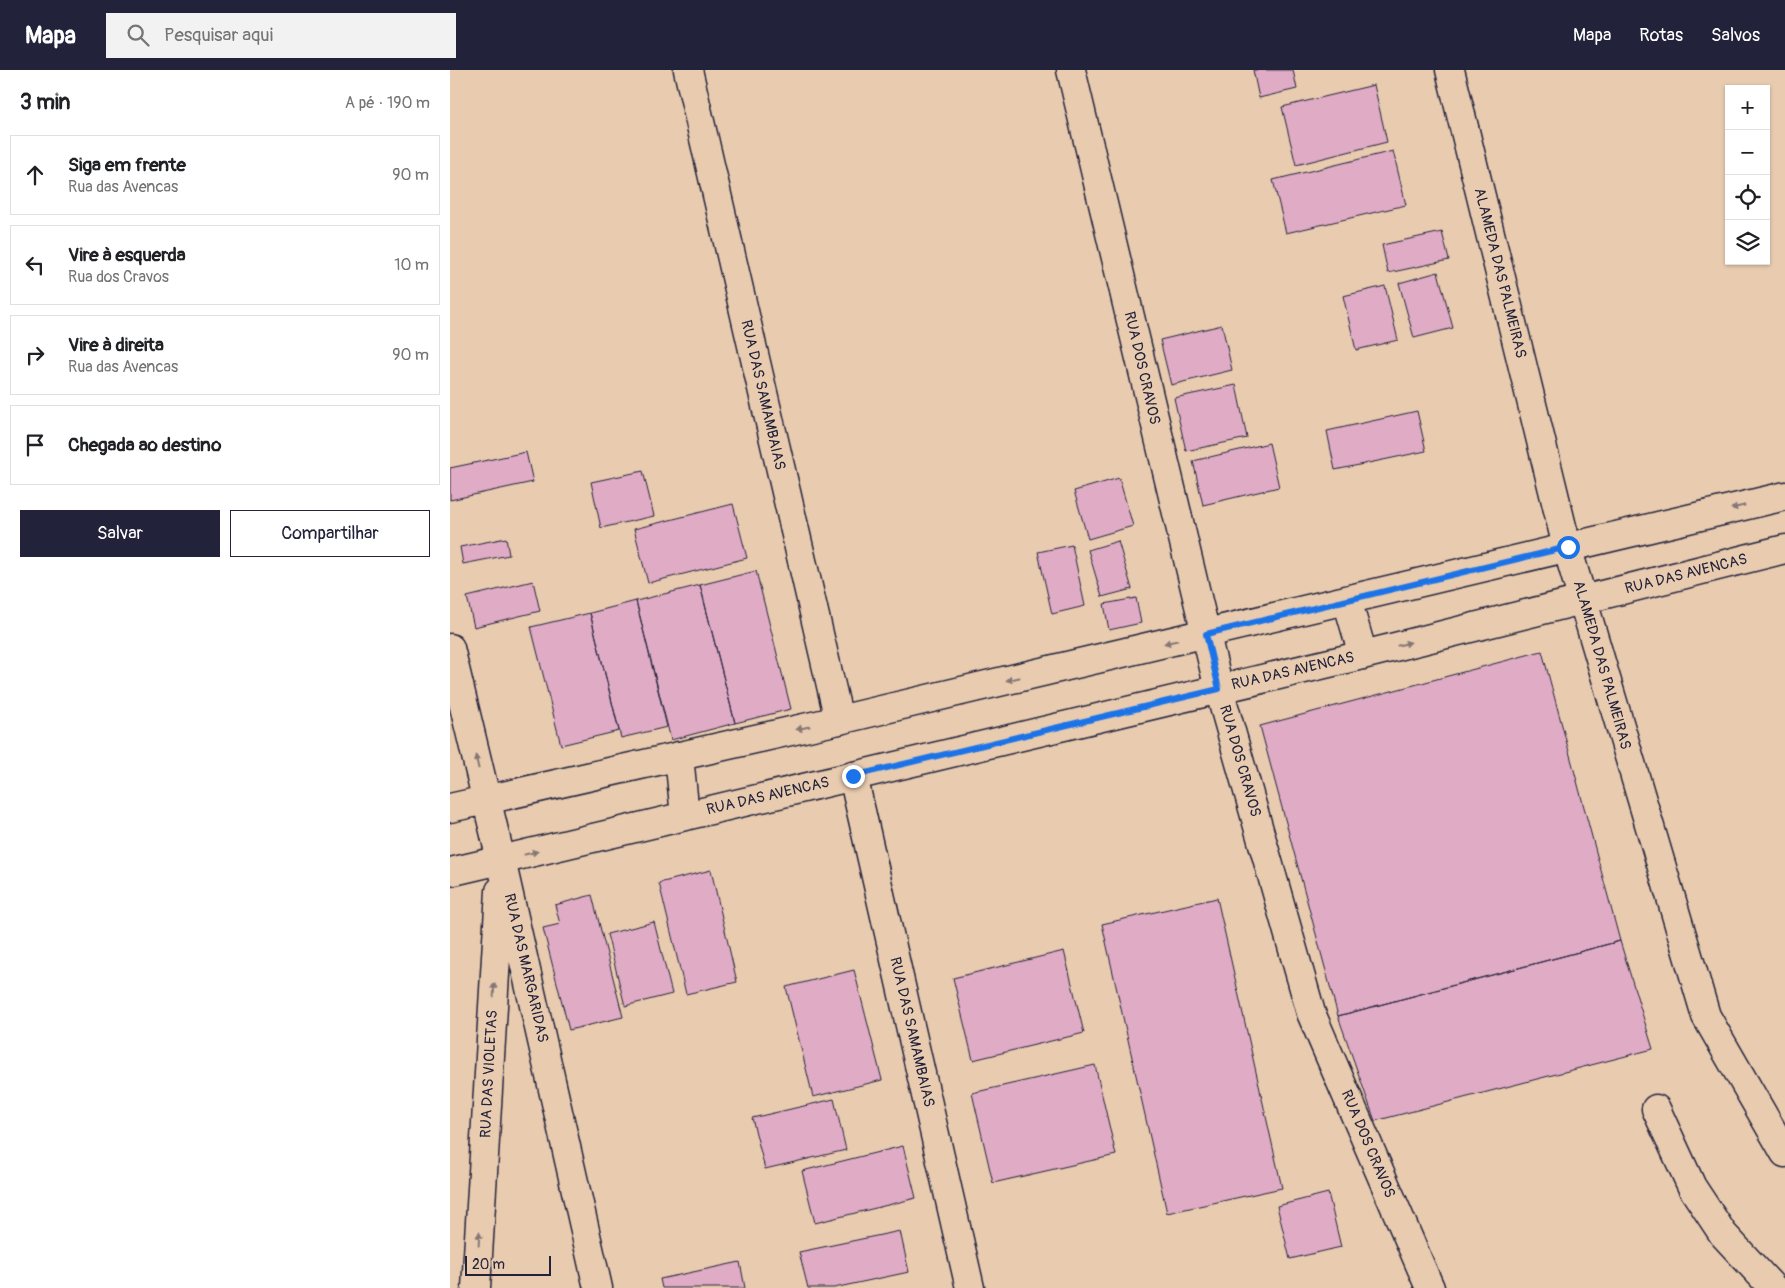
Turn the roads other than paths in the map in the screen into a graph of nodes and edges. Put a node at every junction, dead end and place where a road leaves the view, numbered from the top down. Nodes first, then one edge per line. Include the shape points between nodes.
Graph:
1 (688, 70) edge
2 (1071, 70) edge
3 (1450, 70) edge
4 (1785, 496) edge
5 (1568, 547) junction
6 (1785, 549) edge
7 (1347, 600) junction
8 (1584, 600) junction
9 (1206, 634) junction
10 (450, 648) edge
11 (1363, 654) junction
12 (1219, 689) junction
13 (839, 720) junction
14 (679, 756) junction
15 (853, 776) junction
16 (486, 799) junction
17 (450, 808) edge
18 (685, 816) junction
19 (501, 860) junction
20 (450, 872) edge
21 (1656, 1109) dead end
22 (1785, 1153) edge
23 (476, 1288) edge
24 (598, 1288) edge
25 (970, 1288) edge
26 (1430, 1288) edge
27 (1773, 1288) edge

1 - 13 street, RUA DAS SAMAMBAIAS
2 - 9 street, RUA DOS CRAVOS
3 - 5 street, ALAMEDA DAS PALMEIRAS
4 -> 5 street
5 - 7 street
5 - 8 street, ALAMEDA DAS PALMEIRAS
6 - 8 street, RUA DAS AVENCAS
7 - 9 street
7 - 11 street
11 -> 8 street, RUA DAS AVENCAS
8 - 22 street, ALAMEDA DAS PALMEIRAS via 1706,1016
9 - 12 street, RUA DOS CRAVOS
9 -> 13 street
16 -> 10 street, RUA DAS MARGARIDAS
11 - 12 street, RUA DAS AVENCAS
12 - 15 street, RUA DAS AVENCAS
12 - 26 street, RUA DOS CRAVOS via 1311,1013
13 -> 14 street
14 - 16 street
14 - 18 street
15 - 18 street, RUA DAS AVENCAS
15 - 25 street, RUA DAS SAMAMBAIAS
16 - 17 street
16 - 19 street, RUA DAS MARGARIDAS
19 -> 18 street, RUA DAS AVENCAS
19 - 20 street, RUA DAS AVENCAS
23 -> 19 street, RUA DAS VIOLETAS
19 - 24 street, RUA DAS MARGARIDAS
21 - 27 street via 1697,1195 1723,1234

